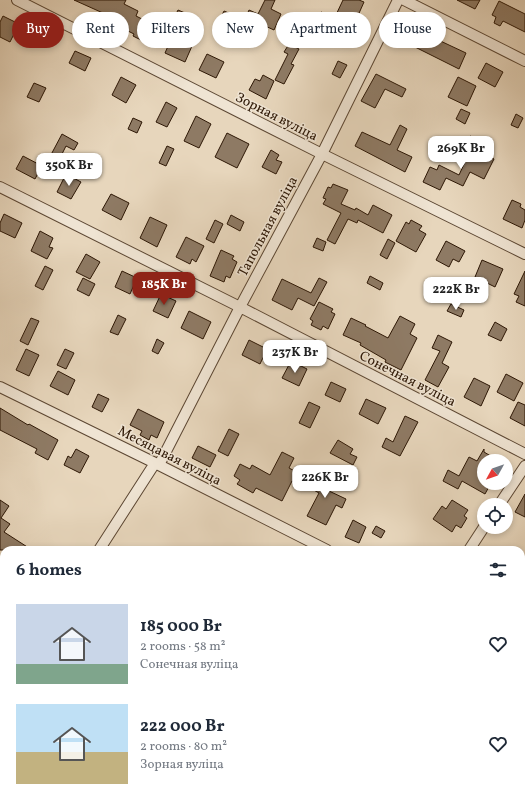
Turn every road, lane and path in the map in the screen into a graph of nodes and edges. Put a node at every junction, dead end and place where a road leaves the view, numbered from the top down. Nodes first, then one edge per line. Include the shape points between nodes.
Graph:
1 (17, 0) edge
2 (398, 0) edge
3 (404, 0) edge
4 (525, 61) edge
5 (322, 154) junction
6 (0, 187) edge
7 (525, 254) edge
8 (240, 307) junction
9 (0, 387) edge
10 (525, 454) edge
11 (157, 464) junction
12 (525, 466) edge
13 (504, 498) edge
14 (479, 534) edge
15 (102, 546) edge
16 (319, 546) edge
17 (472, 546) edge

1 - 5 street, Зорная вуліца
2 - 5 street, Тапольная вуліца
3 - 4 street
5 - 7 street, Зорная вуліца
5 - 8 street, Тапольная вуліца
6 - 8 street, Сонечная вуліца
8 - 10 street, Сонечная вуліца
8 - 11 street, Тапольная вуліца
9 - 11 street, Месяцавая вуліца
11 - 15 street, Тапольная вуліца
11 - 16 street, Месяцавая вуліца
12 - 13 street
14 - 17 street

